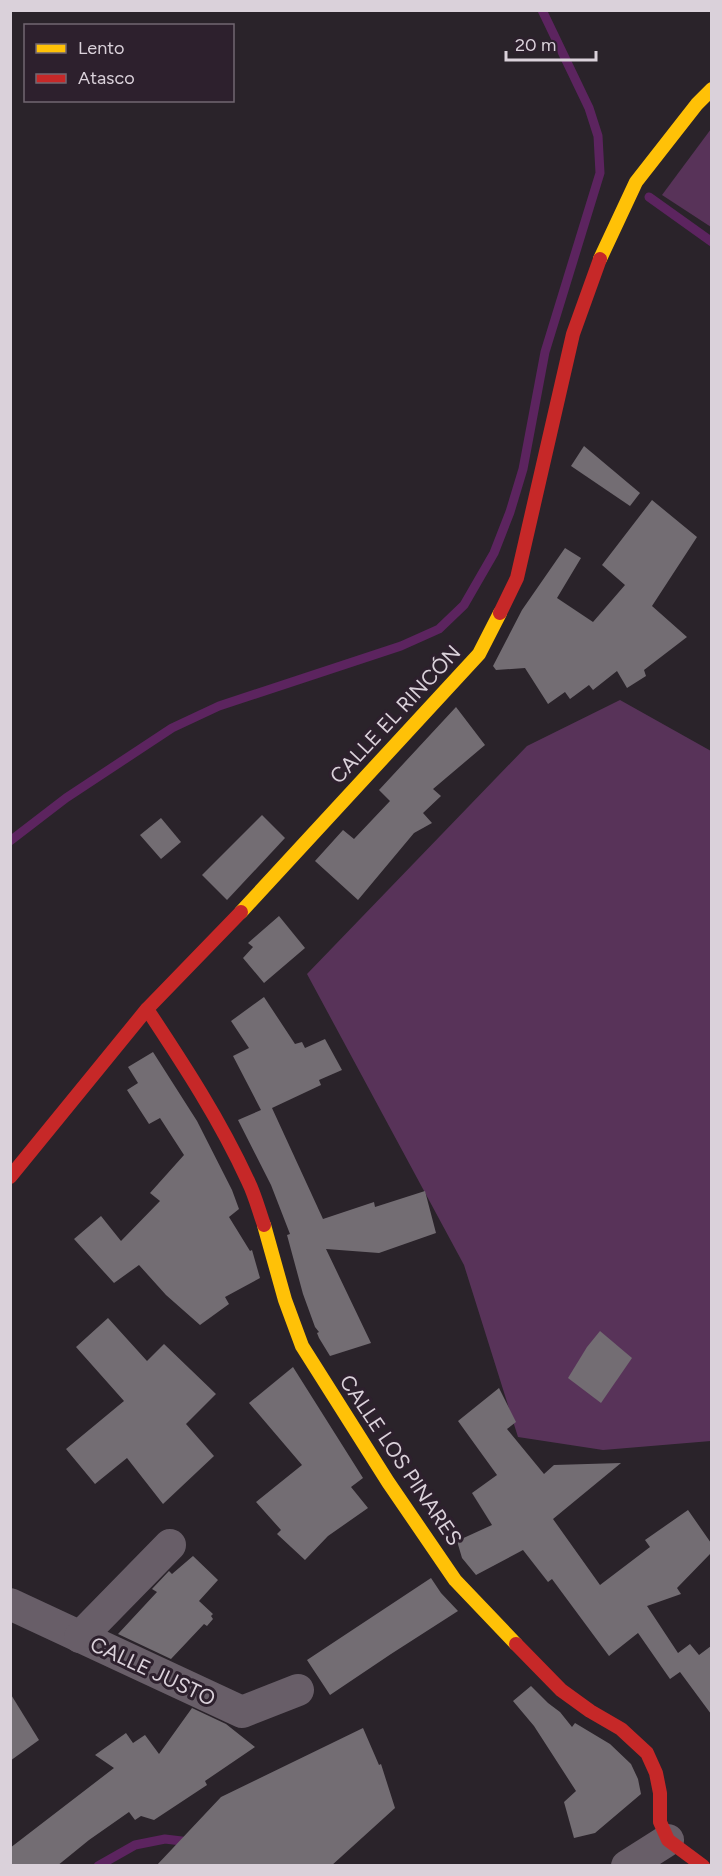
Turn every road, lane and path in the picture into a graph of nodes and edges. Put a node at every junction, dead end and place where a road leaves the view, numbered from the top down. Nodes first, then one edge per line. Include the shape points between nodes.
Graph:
1 (711, 89) edge
2 (147, 1009) junction
3 (10, 1177) edge
4 (170, 1545) dead end
5 (10, 1604) edge
6 (80, 1637) junction
7 (298, 1690) dead end
8 (668, 1840) junction
9 (627, 1866) edge
10 (703, 1866) edge

1 - 2 street, CALLE EL RINCÓN via 636,182 598,263 573,334 517,578 479,654
2 - 3 street, CALLE EL RINCÓN
2 - 8 street, CALLE LOS PINARES via 208,1102 249,1183 302,1346 338,1405 455,1580 561,1690 621,1729 647,1753 656,1773 660,1822
4 - 6 street
5 - 6 street, CALLE JUSTO
6 - 7 street, CALLE JUSTO via 242,1712
8 - 9 street
8 - 10 street

